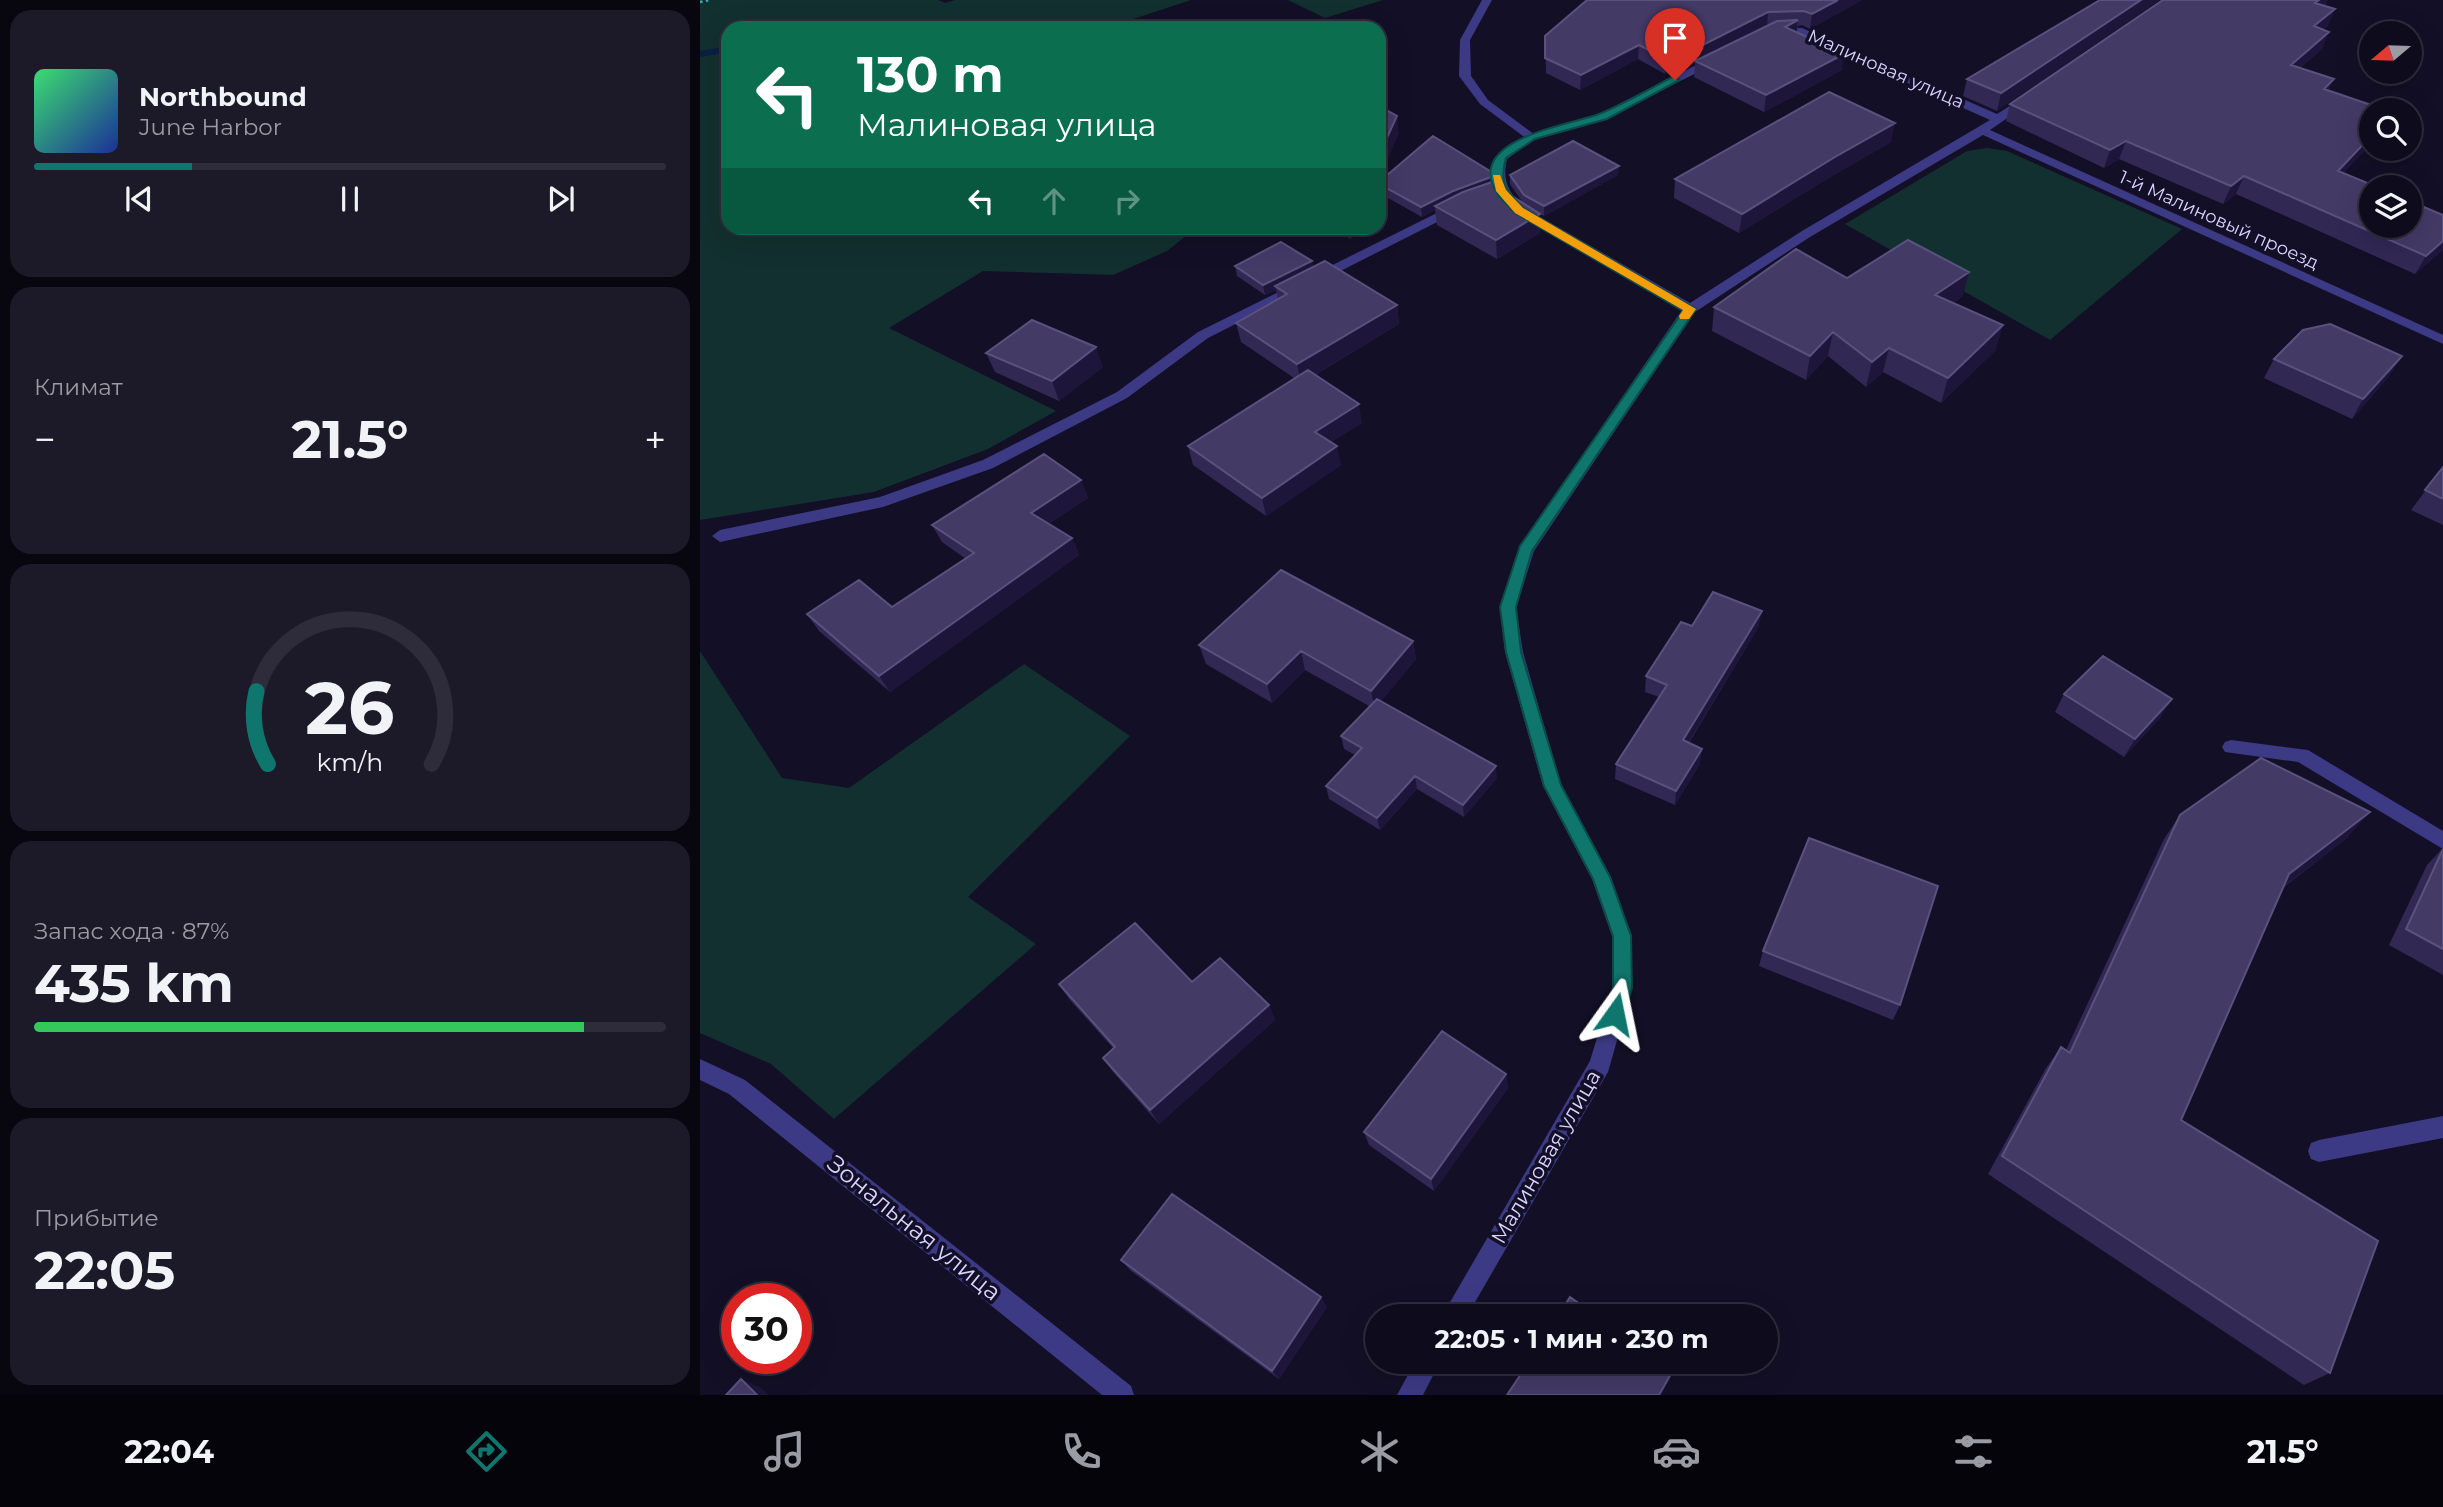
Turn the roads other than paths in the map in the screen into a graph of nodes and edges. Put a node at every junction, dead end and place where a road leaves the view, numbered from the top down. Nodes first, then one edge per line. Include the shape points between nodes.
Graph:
1 (1487, 0) edge
2 (1760, 37) edge
3 (1723, 55) edge
4 (2042, 89) edge
5 (1998, 119) junction
6 (1982, 130) junction
7 (1531, 137) junction
8 (1470, 202) edge
9 (1690, 309) junction
10 (2443, 340) edge
11 (720, 536) dead end
12 (2231, 747) dead end
13 (2443, 841) edge
14 (700, 1069) edge
15 (2443, 1127) edge
16 (2319, 1151) dead end
17 (1461, 1304) edge
18 (1421, 1374) edge
19 (1122, 1395) edge
20 (1409, 1395) edge

1 - 7 street via 1465,40 1465,76 1484,102
2 - 5 street, Малиновая улица via 1772,31 1798,30
3 - 7 street via 1603,116
4 - 5 street, Малиновая улица
5 - 6 street, Малиновая улица
6 - 9 street, Малиновая улица
6 - 10 street, 1-й Малиновый проезд
7 - 9 street via 1501,157 1496,193
8 - 11 street via 1203,335 1122,395 988,464 883,502
9 - 17 street, Малиновая улица via 1525,550 1508,607 1514,652 1552,786 1601,877 1622,936 1622,988 1600,1065
12 - 13 street via 2302,755
14 - 19 street, Зональная улица via 737,1087
15 - 16 street
18 - 20 street

